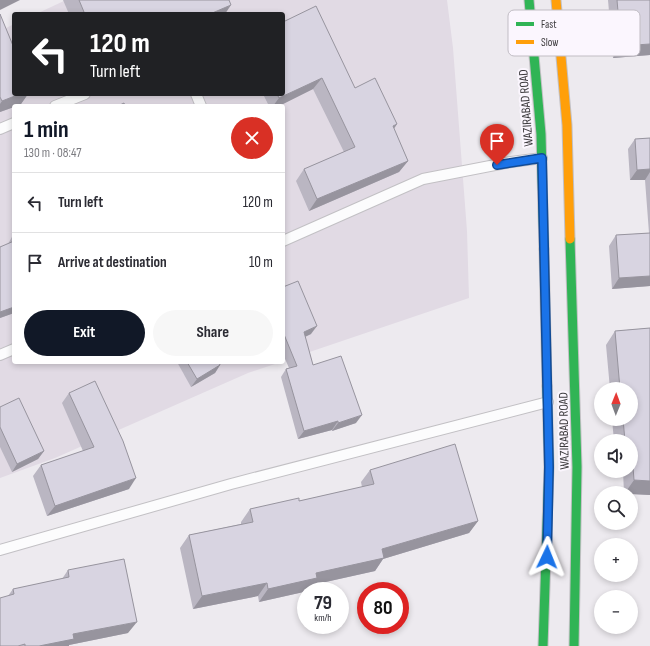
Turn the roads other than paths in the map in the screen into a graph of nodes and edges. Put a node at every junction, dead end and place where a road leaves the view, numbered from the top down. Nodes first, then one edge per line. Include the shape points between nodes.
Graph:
1 (529, 0) edge
2 (556, 0) edge
3 (530, 10) edge
4 (557, 10) edge
5 (534, 56) edge
6 (561, 56) edge
7 (80, 96) edge
8 (60, 104) edge
9 (12, 124) edge
10 (0, 129) edge
11 (542, 158) junction
12 (285, 241) edge
13 (12, 350) edge
14 (0, 355) edge
15 (548, 402) junction
16 (0, 550) edge
17 (543, 646) edge
18 (574, 646) edge

1 - 3 highway, WAZIRABAD ROAD
2 - 4 highway, WAZIRABAD ROAD
5 - 11 highway, WAZIRABAD ROAD
6 - 18 highway, WAZIRABAD ROAD via 567,125 576,443
7 - 8 lane
9 - 10 lane
11 - 12 lane via 422,179
11 - 15 highway, WAZIRABAD ROAD
13 - 14 lane
15 - 16 lane via 231,484
15 - 17 highway, WAZIRABAD ROAD via 549,467

